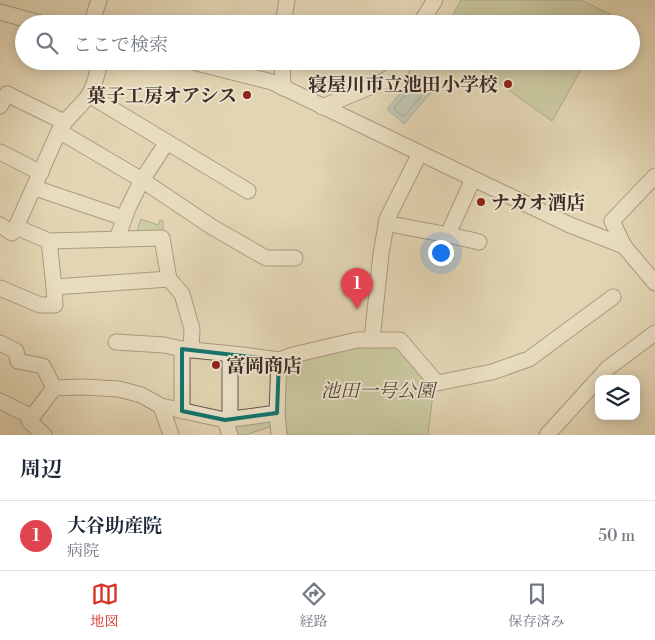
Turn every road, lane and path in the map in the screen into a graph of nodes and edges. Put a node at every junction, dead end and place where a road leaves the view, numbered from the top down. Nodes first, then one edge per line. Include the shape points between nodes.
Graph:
1 (99, 0) edge
2 (287, 0) edge
3 (435, 0) edge
4 (0, 12) edge
5 (93, 15) edge
6 (284, 15) edge
7 (426, 15) edge
8 (15, 16) edge
9 (98, 70) edge
10 (225, 70) edge
11 (282, 70) edge
12 (400, 70) edge
13 (283, 88) junction
14 (88, 95) junction
15 (0, 106) edge
16 (322, 107) junction
17 (61, 126) junction
18 (167, 142) junction
19 (0, 152) edge
20 (420, 153) junction
21 (41, 173) junction
22 (655, 176) edge
23 (473, 179) junction
24 (142, 180) junction
25 (35, 188) junction
26 (248, 191) dead end
27 (124, 218) junction
28 (387, 223) junction
29 (0, 225) edge
30 (16, 227) junction
31 (448, 234) junction
32 (117, 240) junction
33 (49, 241) junction
34 (478, 242) dead end
35 (624, 246) junction
36 (295, 258) dead end
37 (169, 279) junction
38 (655, 283) edge
39 (54, 287) junction
40 (0, 288) edge
41 (612, 297) dead end
42 (655, 333) edge
43 (372, 340) junction
44 (116, 342) dead end
45 (0, 343) edge
46 (186, 350) junction
47 (230, 354) junction
48 (279, 360) junction
49 (54, 388) junction
50 (0, 401) edge
51 (161, 406) junction
52 (182, 411) junction
53 (277, 413) junction
54 (227, 419) junction
55 (29, 421) dead end
56 (44, 435) edge
57 (171, 435) edge
58 (230, 435) edge
59 (279, 435) edge
60 (547, 435) edge

1 - 5 street
2 - 6 street
3 - 7 street
4 - 8 street
9 - 14 street
10 - 13 street
11 - 13 street
12 - 16 street via 384,81
13 - 16 street
14 - 17 street
14 - 18 street
15 - 17 street via 7,94
16 - 20 street
17 - 21 street
17 - 24 street
18 - 24 street
18 - 26 street
19 - 21 street
20 - 23 street
20 - 28 street
21 - 25 street
22 - 35 street via 612,221
23 - 31 street
23 - 35 street via 570,225
24 - 27 street
24 - 36 street via 212,227 266,258
25 - 27 street
25 - 30 street
27 - 32 street
28 - 31 street
28 - 43 street
29 - 30 street via 12,233
30 - 33 street
31 - 34 street
32 - 33 street
32 - 37 street via 162,238
33 - 39 street
35 - 38 street
37 - 39 street
37 - 46 street via 182,294 192,329
39 - 40 street via 55,305 40,305
41 - 43 street via 529,359 492,372 436,383 400,340
42 - 60 street via 608,368
43 - 48 street via 357,340
44 - 46 street
45 - 49 street via 16,351 18,361 43,366
46 - 47 street
46 - 52 street
47 - 48 street
47 - 54 street
48 - 53 street
49 - 50 street via 32,417
49 - 51 street via 119,389 142,395
51 - 52 street
51 - 57 street
52 - 54 street
53 - 54 street
53 - 59 street
54 - 58 street
55 - 56 street

